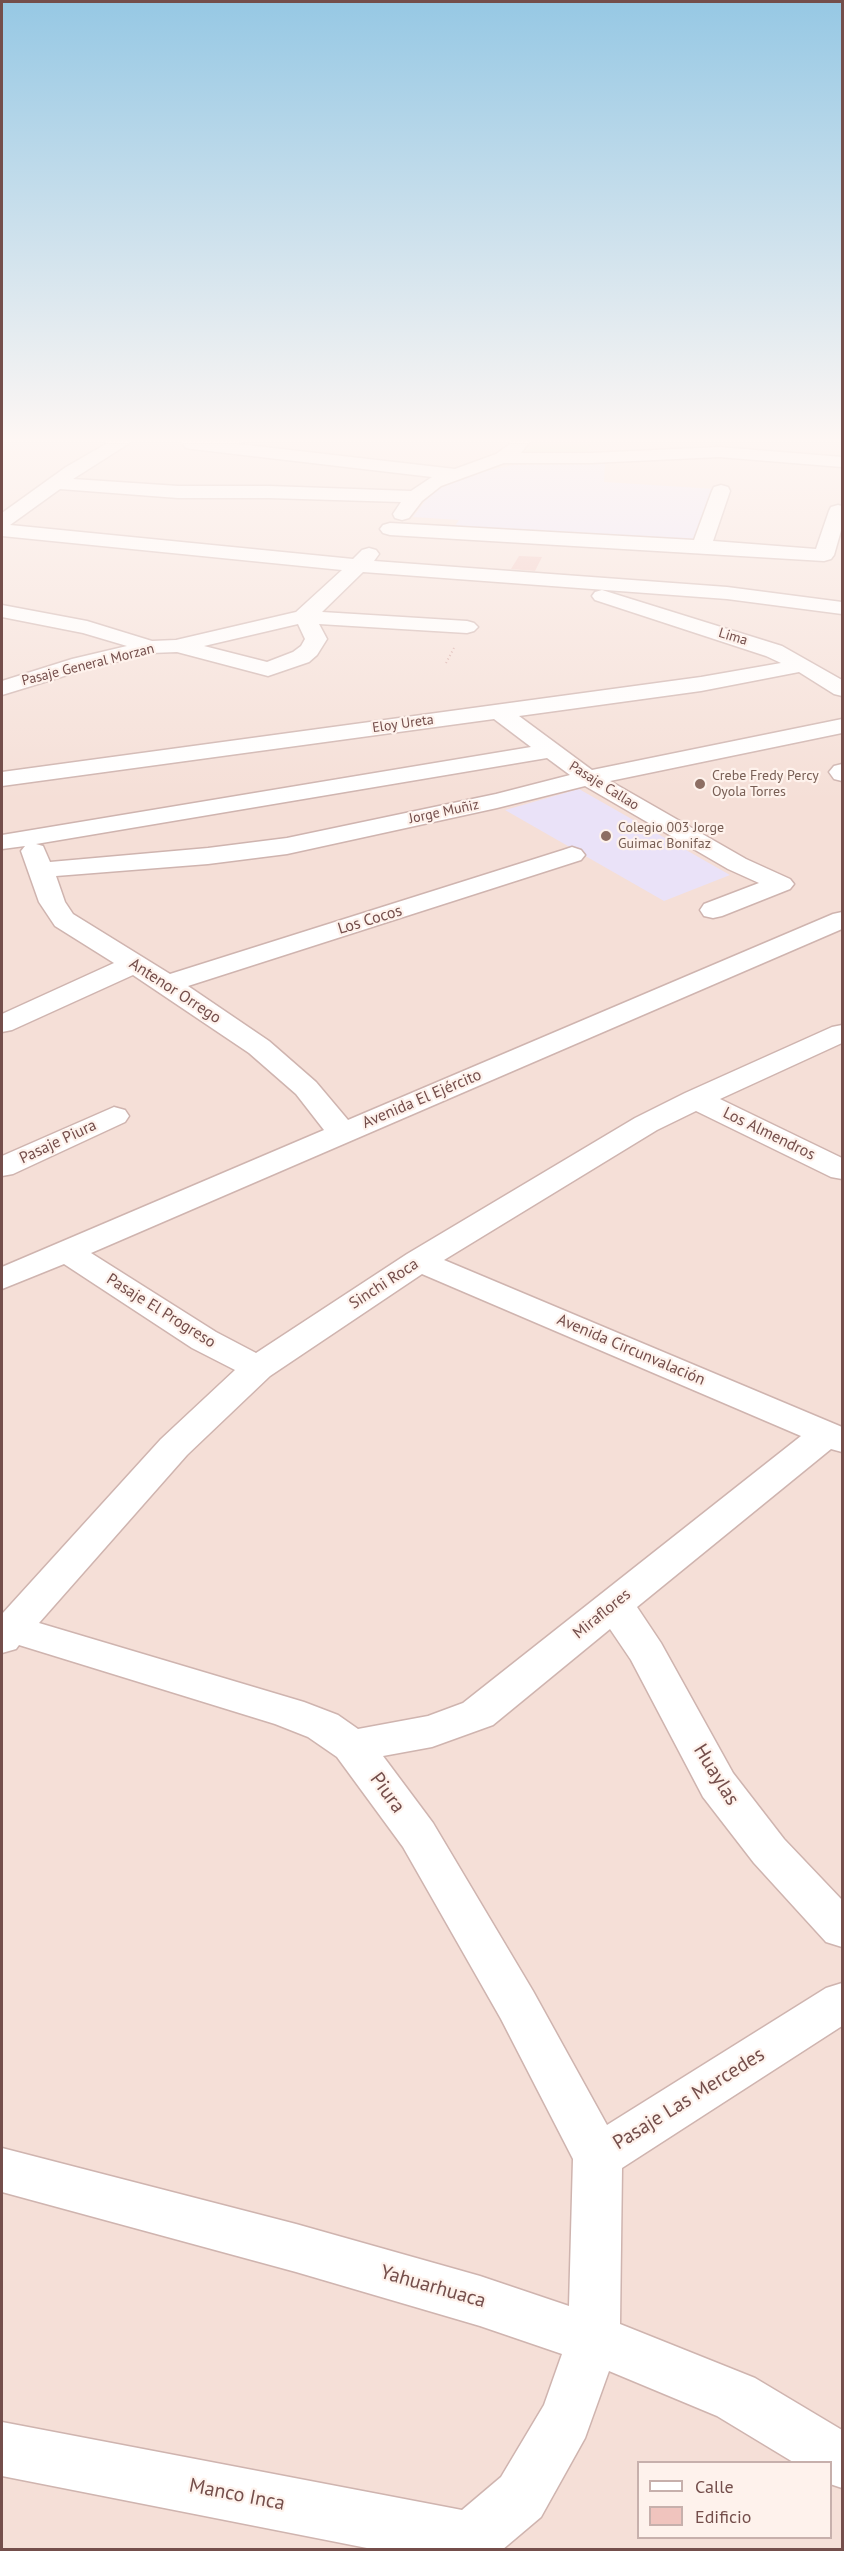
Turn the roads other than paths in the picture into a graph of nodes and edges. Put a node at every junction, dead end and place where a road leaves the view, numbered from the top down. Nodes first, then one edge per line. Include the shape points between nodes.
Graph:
1 (330, 563) edge
2 (361, 563) edge
3 (359, 566) junction
4 (548, 580) junction
5 (843, 608) edge
6 (2, 611) edge
7 (303, 617) junction
8 (467, 627) dead end
9 (176, 646) junction
10 (151, 647) junction
11 (803, 665) junction
12 (2, 688) edge
13 (843, 689) edge
14 (497, 710) junction
15 (843, 726) edge
16 (549, 750) junction
17 (588, 778) junction
18 (2, 779) edge
19 (11, 837) edge
20 (572, 855) dead end
21 (41, 870) junction
22 (713, 910) dead end
23 (843, 920) edge
24 (134, 964) junction
25 (167, 984) junction
26 (2, 1024) edge
27 (843, 1033) edge
28 (696, 1099) junction
29 (114, 1116) dead end
30 (342, 1133) junction
31 (836, 1160) edge
32 (2, 1167) edge
33 (66, 1251) junction
34 (419, 1261) junction
35 (2, 1279) edge
36 (258, 1368) junction
37 (835, 1436) edge
38 (614, 1604) junction
39 (11, 1617) edge
40 (352, 1746) junction
41 (843, 1929) edge
42 (843, 2002) edge
43 (598, 2157) junction
44 (2, 2170) edge
45 (594, 2338) junction
46 (2, 2449) edge
47 (843, 2461) edge
48 (465, 2545) edge

1 - 3 street
2 - 3 street
3 - 4 street
3 - 7 street
4 - 5 street via 716,592
4 - 11 street, Lima via 752,643
6 - 10 street via 87,627
7 - 8 street
7 - 9 street
7 - 9 street via 315,633 309,650 268,669
9 - 10 street, Pasaje General Morzan
10 - 12 street, Pasaje General Morzan
11 - 13 street, Lima
11 - 14 street, Eloy Ureta via 701,684
14 - 16 street, Pasaje Callao
14 - 18 street, Eloy Ureta
15 - 17 street, Jorge Muñiz
16 - 17 street, Pasaje Callao
16 - 19 street
17 - 21 street, Jorge Muñiz via 287,846
17 - 22 street, Pasaje Callao via 736,864 781,884
19 - 21 street, Antenor Orrego
20 - 25 street, Los Cocos
21 - 24 street, Antenor Orrego via 52,902 64,920
23 - 30 street, Avenida El Ejército
24 - 25 street, Antenor Orrego
24 - 26 street
25 - 30 street, Antenor Orrego via 259,1047 306,1088
27 - 28 street, Sinchi Roca
28 - 31 street, Los Almendros
28 - 34 street, Sinchi Roca via 646,1124
29 - 32 street, Pasaje Piura
30 - 33 street, Avenida El Ejército
33 - 35 street, Avenida El Ejército
33 - 36 street, Pasaje El Progreso via 204,1340
34 - 36 street, Sinchi Roca
34 - 37 street, Avenida Circunvalación
36 - 39 street, Sinchi Roca via 174,1447
37 - 38 street, Miraflores
38 - 40 street, Miraflores via 478,1714 432,1731
38 - 41 street, Huaylas via 647,1653 718,1785 769,1851
39 - 40 street, Piura via 289,1713 323,1726
40 - 43 street, Piura via 418,1835 517,2005
42 - 43 street, Pasaje Las Mercedes
43 - 45 street, Pasaje Las Mercedes
44 - 45 street, Yahuarhuaca via 296,2248
45 - 47 street, Yahuarhuaca via 736,2397
45 - 48 street, Pasaje Las Mercedes via 566,2419 521,2497
46 - 48 street, Manco Inca

